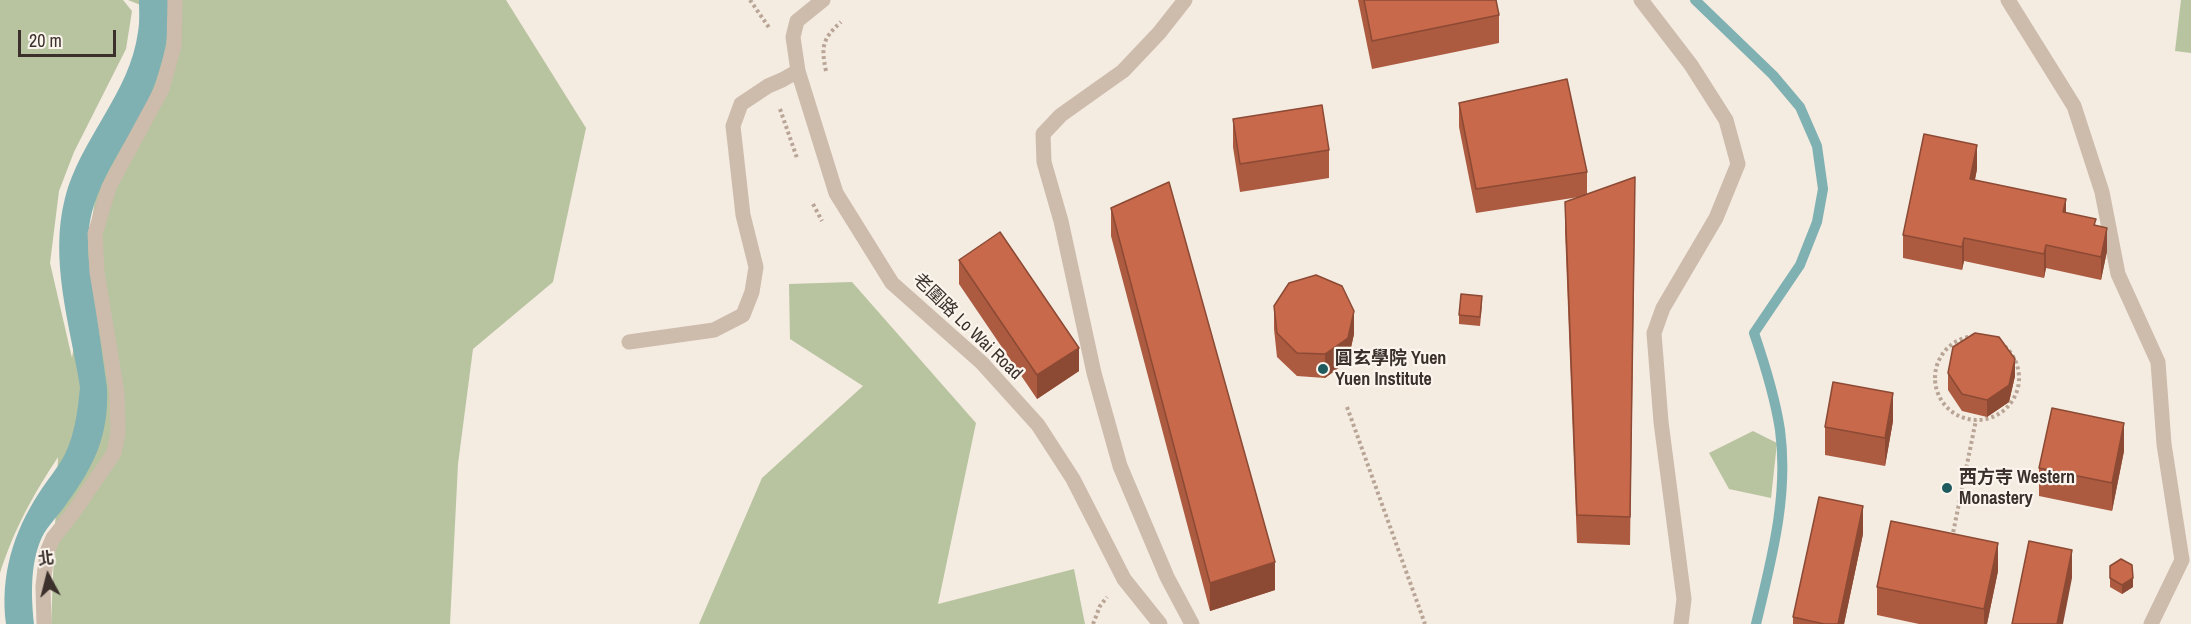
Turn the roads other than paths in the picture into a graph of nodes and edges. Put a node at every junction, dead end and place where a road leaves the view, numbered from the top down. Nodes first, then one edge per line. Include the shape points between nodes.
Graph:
1 (175, 0) edge
2 (823, 0) edge
3 (1185, 0) edge
4 (1641, 0) edge
5 (2008, 0) edge
6 (798, 71) junction
7 (629, 342) dead end
8 (44, 624) edge
9 (1160, 624) edge
10 (1192, 624) edge
11 (1681, 624) edge
12 (2151, 624) edge

1 - 8 street via 174,46 162,89 109,187 95,234 97,272 117,393 118,434 114,453 47,552
2 - 6 street, 老圍路 Lo Wai Road via 797,21 793,37
3 - 10 street via 1123,71 1061,115 1043,134 1044,162 1120,466 1167,577
4 - 11 street via 1691,65 1726,120 1738,164 1716,218 1663,308 1654,333 1661,422 1684,599
5 - 12 street via 2074,106 2102,192 2118,274 2158,362 2164,444 2182,560
6 - 7 street via 741,104 733,126 743,215 756,267 743,315 714,330
6 - 9 street, 老圍路 Lo Wai Road via 836,193 892,283 982,363 1038,425 1073,479 1124,579

